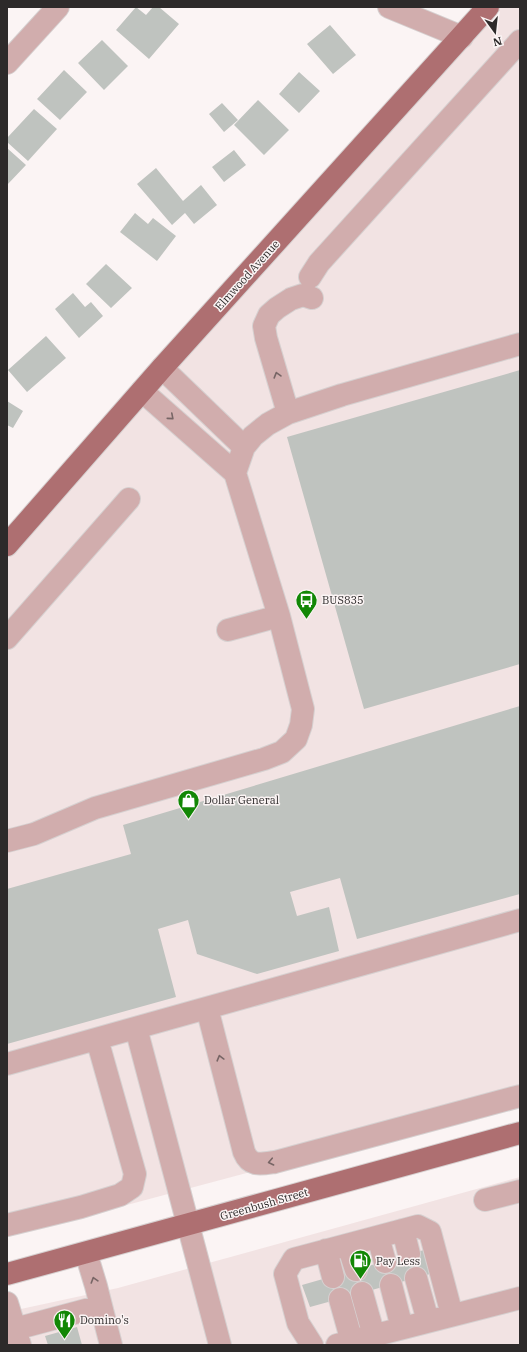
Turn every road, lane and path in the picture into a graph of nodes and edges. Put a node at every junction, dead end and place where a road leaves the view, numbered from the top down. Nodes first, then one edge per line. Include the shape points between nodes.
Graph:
1 (58, 7) edge
2 (389, 7) edge
3 (488, 7) edge
4 (462, 37) junction
5 (520, 41) edge
6 (7, 63) edge
7 (310, 277) dead end
8 (312, 298) dead end
9 (520, 344) edge
10 (162, 368) junction
11 (142, 391) junction
12 (288, 413) junction
13 (244, 447) junction
14 (235, 473) junction
15 (129, 499) dead end
16 (7, 545) edge
17 (279, 616) junction
18 (228, 630) dead end
19 (7, 638) edge
20 (7, 841) edge
21 (520, 920) edge
22 (207, 1008) junction
23 (136, 1028) junction
24 (97, 1039) junction
25 (7, 1064) edge
26 (520, 1096) edge
27 (520, 1132) edge
28 (520, 1191) edge
29 (485, 1200) dead end
30 (7, 1225) edge
31 (188, 1225) junction
32 (403, 1230) junction
33 (378, 1237) junction
34 (348, 1244) junction
35 (326, 1250) junction
36 (86, 1253) junction
37 (410, 1254) dead end
38 (385, 1262) dead end
39 (356, 1270) dead end
40 (7, 1274) edge
41 (333, 1277) dead end
42 (416, 1278) dead end
43 (391, 1285) dead end
44 (362, 1293) dead end
45 (520, 1298) edge
46 (340, 1299) dead end
47 (7, 1304) edge
48 (101, 1306) junction
49 (452, 1315) junction
50 (428, 1321) junction
51 (402, 1328) junction
52 (374, 1336) junction
53 (17, 1337) edge
54 (344, 1343) edge
55 (111, 1345) edge
56 (220, 1345) edge
57 (312, 1345) edge

1 - 6 street
2 - 4 street
3 - 4 main road, Elmwood Avenue
4 - 10 main road, Elmwood Avenue
5 - 7 street
12 -> 8 street via 264,326 269,315 291,298 303,295
9 - 12 street
10 - 11 main road, Elmwood Avenue
10 - 13 street
11 -> 14 street
11 - 16 main road, Elmwood Avenue
12 - 13 street via 268,424
13 - 14 street
14 - 17 street
15 - 19 street
17 - 18 street
17 - 20 street via 303,709 302,725 296,740 282,752 95,808 34,834
21 - 22 street
22 - 23 street
26 -> 22 street via 262,1164 253,1163 247,1158
23 - 24 street
23 - 31 street
24 - 25 street
24 - 30 street via 135,1174 132,1187 120,1195 81,1207
27 - 31 main road, Greenbush Street
28 - 29 street
31 - 36 main road, Greenbush Street
31 - 56 street
32 - 33 street
32 - 37 street
32 - 49 street via 418,1226 430,1232
33 - 34 street
33 - 38 street
34 - 35 street
34 - 39 street
35 - 41 street
35 - 57 street via 294,1259 285,1274 298,1323
36 - 40 main road, Greenbush Street
48 -> 36 street
42 - 50 street
43 - 51 street
44 - 52 street
45 - 49 street
46 - 54 street
47 - 53 street
48 - 53 street
48 - 55 street
49 - 50 street
50 - 51 street
51 - 52 street
52 - 54 street

